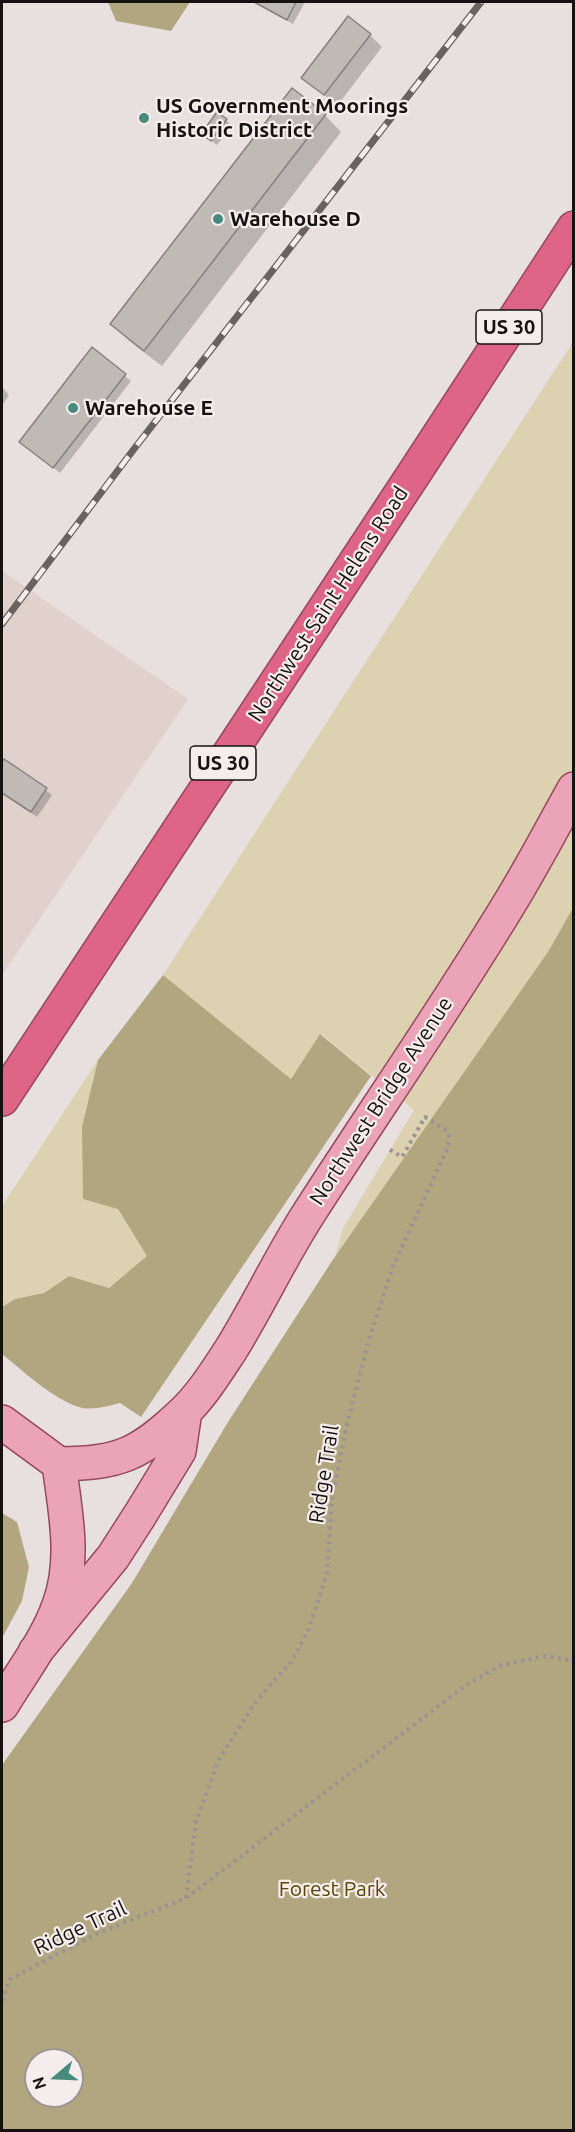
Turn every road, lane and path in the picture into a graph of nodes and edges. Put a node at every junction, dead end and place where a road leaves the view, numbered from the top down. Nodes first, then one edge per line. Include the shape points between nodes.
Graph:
1 (573, 228) edge
2 (573, 789) edge
3 (2, 1099) edge
4 (383, 1146) dead end
5 (185, 1411) junction
6 (2, 1422) edge
7 (58, 1464) junction
8 (35, 1652) junction
9 (573, 1661) edge
10 (2, 1705) edge
11 (186, 1898) junction
12 (2, 2001) edge

1 - 3 highway, Northwest Saint Helens Road / US 30
2 - 5 main road, Northwest Bridge Avenue via 514,896 310,1212 219,1368
4 - 11 path, Ridge Trail via 402,1157 425,1117 449,1135 448,1147 392,1269 368,1343 332,1498 327,1573 308,1632 291,1662 257,1700 220,1757 196,1821
5 - 7 main road, Northwest Bridge Avenue via 135,1451 108,1461
5 - 8 main road, Northwest Bridge Avenue via 179,1451 118,1549
6 - 7 main road
7 - 8 main road, Northwest Bridge Avenue via 68,1551 64,1586 59,1605
8 - 10 main road, Northwest Bridge Avenue
9 - 11 path, Ridge Trail via 545,1656 502,1665 469,1683
11 - 12 path, Ridge Trail via 96,1934 10,1979

